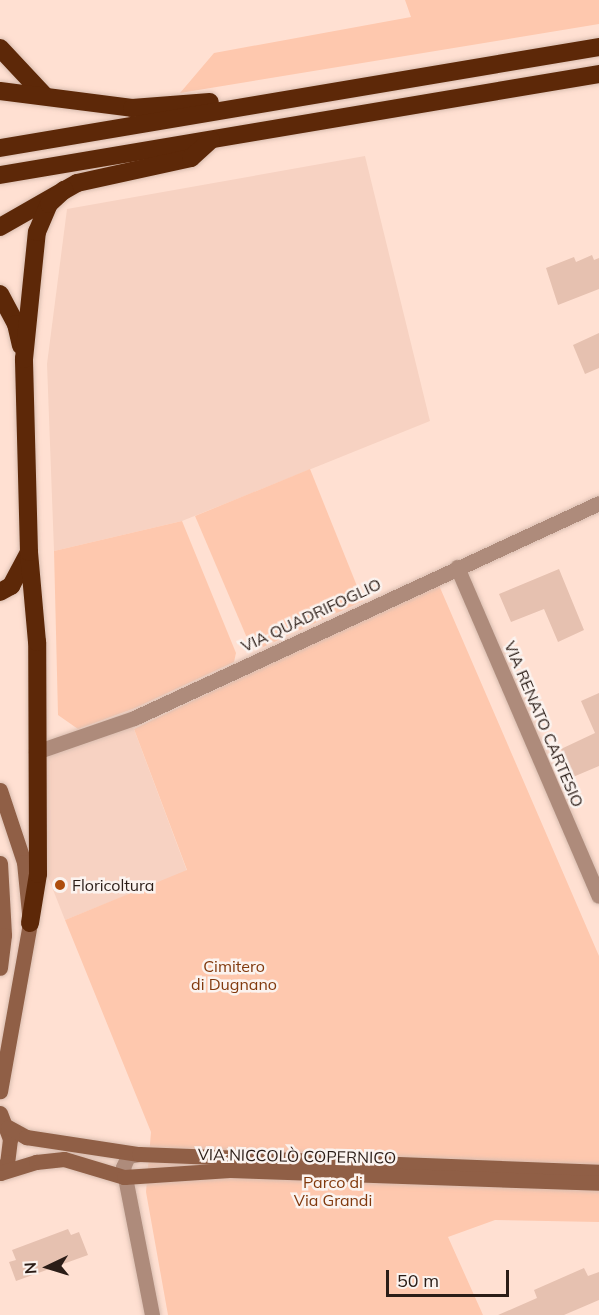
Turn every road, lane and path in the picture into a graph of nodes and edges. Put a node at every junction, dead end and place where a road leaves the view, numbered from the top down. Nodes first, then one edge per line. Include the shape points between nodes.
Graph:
1 (599, 47) edge
2 (0, 48) edge
3 (599, 74) edge
4 (0, 91) edge
5 (326, 93) junction
6 (44, 94) junction
7 (213, 139) junction
8 (0, 148) edge
9 (0, 175) edge
10 (64, 190) junction
11 (0, 227) edge
12 (0, 294) edge
13 (24, 358) junction
14 (599, 503) edge
15 (29, 552) junction
16 (457, 567) junction
17 (0, 592) edge
18 (36, 752) junction
19 (0, 790) edge
20 (0, 863) edge
21 (599, 896) edge
22 (30, 923) junction
23 (0, 968) edge
24 (0, 1090) edge
25 (0, 1097) edge
26 (3, 1118) edge
27 (139, 1154) junction
28 (599, 1172) edge
29 (0, 1173) edge
30 (124, 1177) junction
31 (599, 1183) edge
32 (152, 1315) edge

1 - 5 highway
2 - 6 highway
3 - 7 highway
4 - 6 highway
5 - 6 highway via 132,108 87,105
5 - 8 highway
7 - 9 highway
7 - 10 highway via 191,158 105,174
10 - 11 highway
10 - 13 highway via 49,204 37,232
12 - 13 highway via 16,324
13 - 15 highway
14 - 16 street, VIA QUADRIFOGLIO
15 - 17 highway via 11,586
15 - 18 highway via 37,642
16 - 18 street, VIA QUADRIFOGLIO via 134,718
16 - 21 street, VIA RENATO CARTESIO
18 - 22 highway via 38,874
19 - 22 street via 24,862
20 - 23 street via 4,899
22 - 24 street
25 - 26 street
26 - 27 street, VIA NICCOLÒ COPERNICO via 26,1137
26 - 29 street via 10,1150
27 - 28 street, VIA NICCOLÒ COPERNICO
27 - 30 street via 124,1161
29 - 30 street, VIA NICCOLÒ COPERNICO via 36,1162 64,1159 88,1163
30 - 31 street, VIA NICCOLÒ COPERNICO via 219,1170
30 - 32 street

